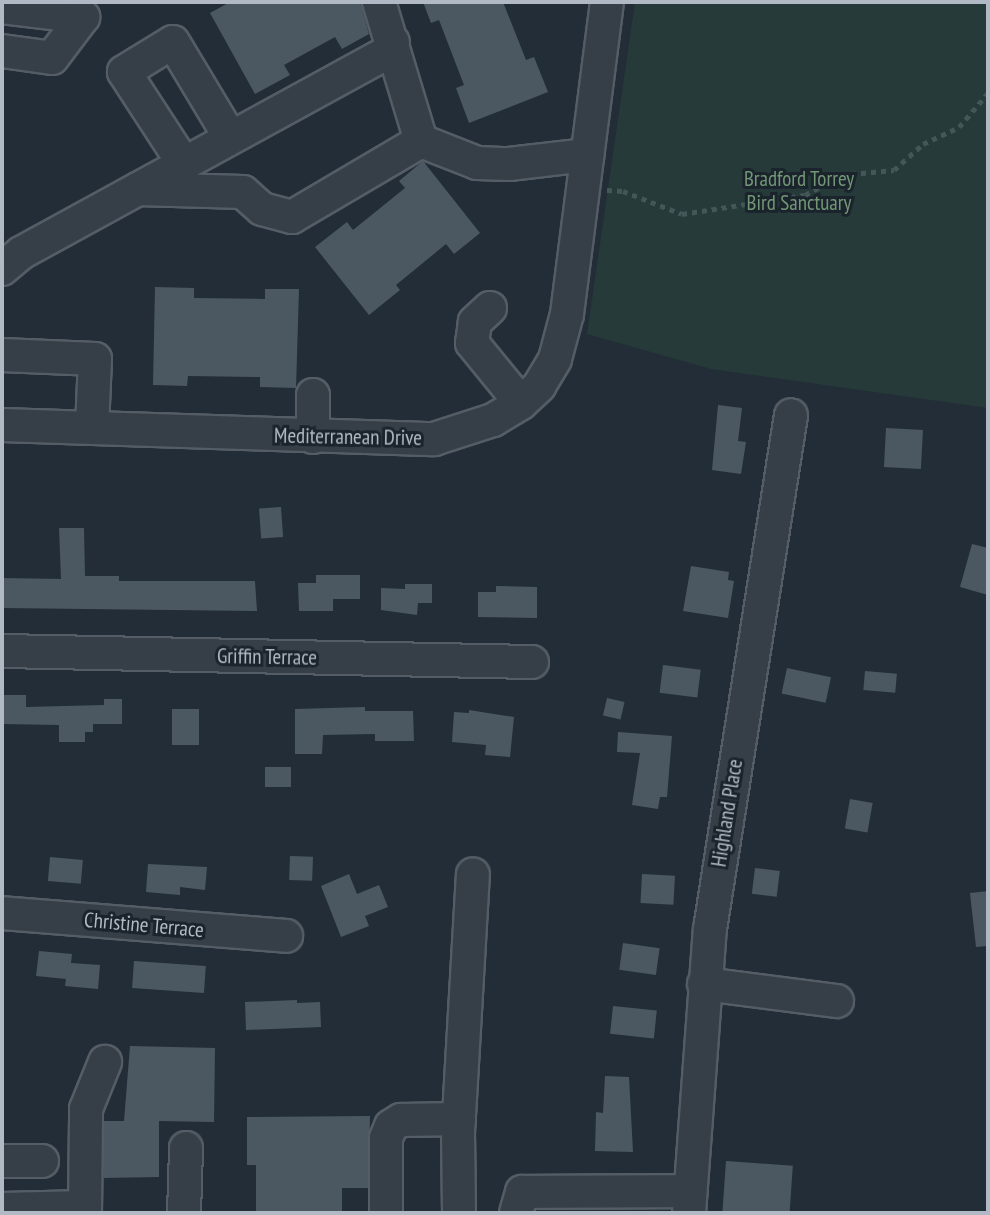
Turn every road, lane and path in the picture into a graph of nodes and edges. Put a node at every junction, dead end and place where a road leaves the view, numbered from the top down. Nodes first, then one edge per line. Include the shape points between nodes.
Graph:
1 (379, 2) edge
2 (605, 5) edge
3 (2, 7) edge
4 (393, 42) junction
5 (2, 51) edge
6 (988, 93) edge
7 (230, 137) junction
8 (421, 141) junction
9 (587, 155) junction
10 (184, 164) junction
11 (583, 187) junction
12 (138, 189) junction
13 (2, 269) edge
14 (490, 308) dead end
15 (2, 355) edge
16 (313, 395) dead end
17 (521, 403) junction
18 (792, 415) dead end
19 (2, 425) edge
20 (92, 427) junction
21 (313, 437) junction
22 (2, 651) edge
23 (532, 662) dead end
24 (473, 874) dead end
25 (2, 913) edge
26 (286, 936) dead end
27 (704, 984) junction
28 (838, 1001) dead end
29 (105, 1062) dead end
30 (459, 1119) junction
31 (186, 1148) dead end
32 (2, 1161) edge
33 (42, 1161) dead end
34 (617, 1202) edge
35 (689, 1202) edge
36 (2, 1209) edge
37 (85, 1210) edge
38 (184, 1213) edge
39 (386, 1213) edge
40 (459, 1213) edge
41 (516, 1213) edge

1 - 4 street
2 - 9 street, Mediterranean Drive
3 - 5 street via 83,18 52,58
4 - 7 street via 386,53
4 - 8 street
6 - 11 path via 959,127 923,144 894,170 841,175 805,195 682,214 623,191
7 - 10 street
7 - 10 street via 173,42 124,72
8 - 9 street via 477,163
8 - 12 street via 292,217 262,209 243,192
9 - 11 street, Mediterranean Drive
10 - 12 street
11 - 17 street, Mediterranean Drive via 567,314 555,359 539,386
12 - 13 street via 13,257
14 - 17 street via 475,322 472,343
15 - 20 street via 95,359
16 - 21 street
17 - 21 street, Mediterranean Drive via 494,420 433,439
18 - 27 street, Highland Place
19 - 20 street, Mediterranean Drive
20 - 21 street, Mediterranean Drive
22 - 23 street, Griffin Terrace
24 - 30 street
25 - 26 street, Christine Terrace
27 - 28 street
27 - 35 street, Highland Place
29 - 37 street via 86,1109
30 - 39 street via 401,1120 391,1126 386,1138
30 - 40 street
31 - 38 street
32 - 33 street
34 - 35 street
34 - 41 street via 522,1192
36 - 37 street

